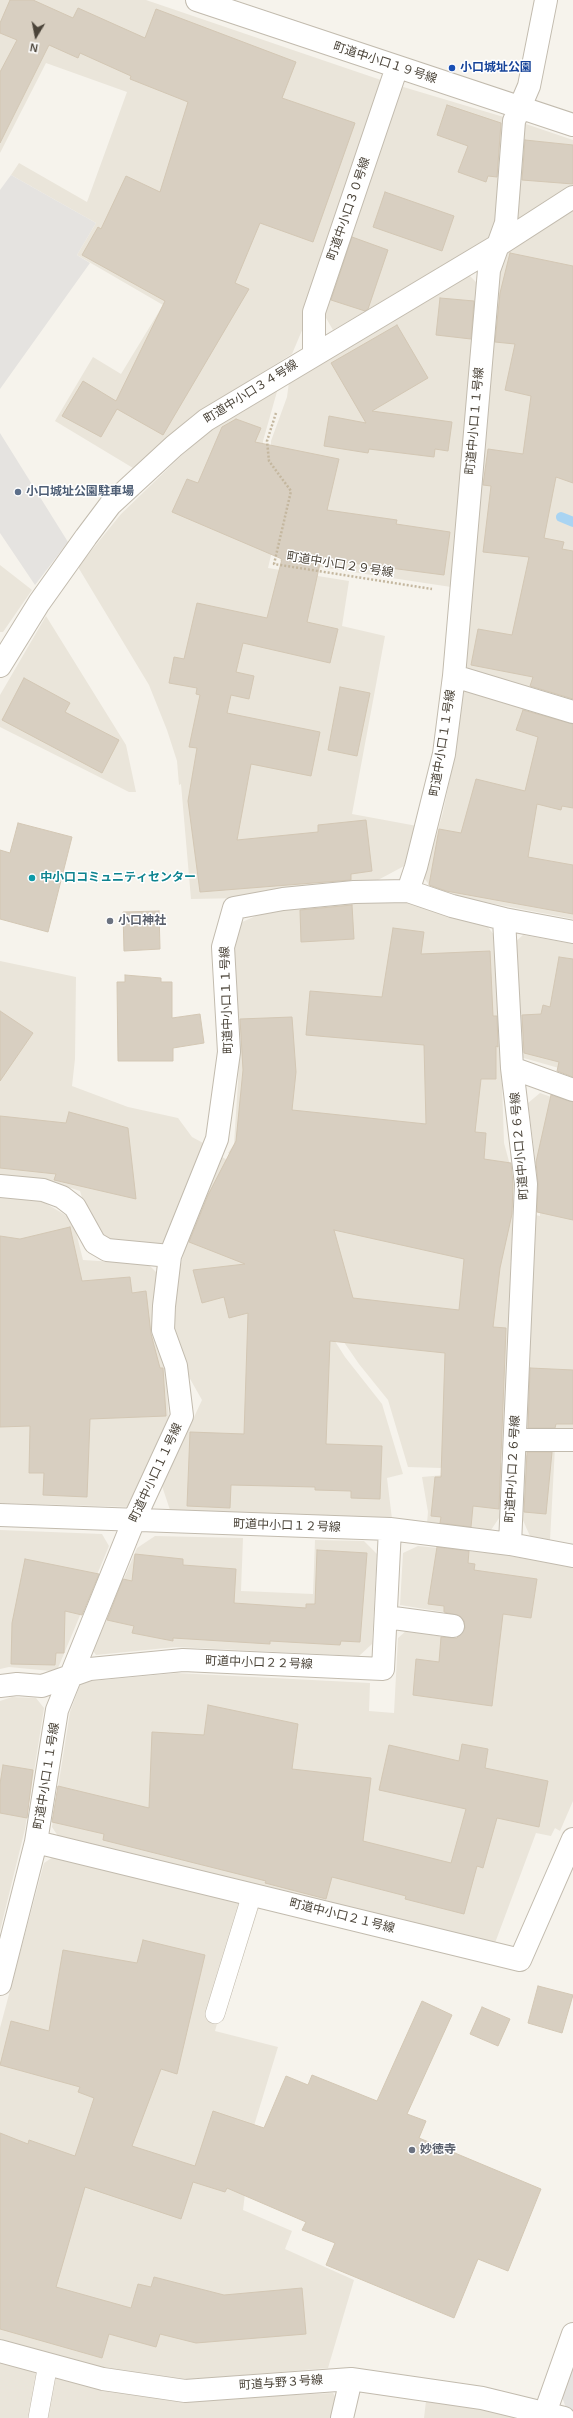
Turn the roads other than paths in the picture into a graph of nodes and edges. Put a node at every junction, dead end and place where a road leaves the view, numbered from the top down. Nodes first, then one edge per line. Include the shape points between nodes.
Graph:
1 (197, 0) edge
2 (546, 0) edge
3 (397, 67) junction
4 (520, 107) junction
5 (573, 124) edge
6 (573, 197) edge
7 (497, 246) junction
8 (314, 353) junction
9 (2, 658) edge
10 (454, 676) junction
11 (573, 712) edge
12 (408, 891) junction
13 (504, 919) junction
14 (573, 932) edge
15 (512, 1068) junction
16 (573, 1090) edge
17 (0, 1186) edge
18 (170, 1256) junction
19 (515, 1440) junction
20 (573, 1440) edge
21 (0, 1515) edge
22 (134, 1520) junction
23 (390, 1529) junction
24 (510, 1544) junction
25 (573, 1556) edge
26 (386, 1616) junction
27 (454, 1626) dead end
28 (69, 1677) junction
29 (0, 1686) edge
30 (573, 1839) edge
31 (36, 1842) junction
32 (252, 1894) junction
33 (5, 1949) edge
34 (0, 1984) edge
35 (215, 2014) dead end
36 (573, 2334) edge
37 (0, 2351) edge
38 (48, 2364) junction
39 (351, 2379) junction
40 (555, 2415) edge
41 (38, 2418) edge
42 (342, 2418) edge

1 - 3 street, 町道中小口１９号線
2 - 4 street, 町道中小口１１号線 via 529,86
3 - 4 street, 町道中小口１９号線
3 - 8 street, 町道中小口３０号線 via 314,312
4 - 5 street, 町道中小口１９号線
4 - 7 street, 町道中小口１１号線 via 514,121 506,223
6 - 7 street, 町道中小口３４号線
7 - 8 street, 町道中小口３４号線
7 - 10 street, 町道中小口１１号線 via 489,270
8 - 9 street, 町道中小口３４号線 via 206,420 110,506 61,571
10 - 11 street
10 - 12 street, 町道中小口１１号線 via 444,754 435,798
12 - 13 street via 452,906
12 - 18 street, 町道中小口１１号線 via 354,892 234,908 223,947 229,1052 217,1139
13 - 14 street
13 - 15 street, 町道中小口２６号線
15 - 16 street
15 - 19 street, 町道中小口２６号線 via 526,1184
17 - 18 street via 43,1190 62,1197 75,1207 95,1243 107,1250
18 - 22 street, 町道中小口１１号線 via 163,1330 176,1366 182,1416
19 - 20 street
19 - 24 street, 町道中小口２６号線
21 - 22 street, 町道中小口１２号線
22 - 23 street, 町道中小口１２号線
22 - 28 street, 町道中小口１１号線
23 - 24 street, 町道中小口１２号線
23 - 26 street, 町道中小口２２号線
24 - 25 street, 町道中小口１２号線
26 - 27 street
26 - 28 street, 町道中小口２２号線 via 383,1669 183,1660 90,1669
28 - 29 street, 町道中小口２２号線 via 42,1686
28 - 31 street, 町道中小口１１号線 via 57,1710
30 - 32 street, 町道中小口２１号線 via 520,1960
31 - 32 street, 町道中小口２１号線
31 - 33 street, 町道中小口１１号線
32 - 35 lane
33 - 34 street, 町道中小口１１号線
36 - 40 street
37 - 38 street, 町道与野３号線
38 - 39 street, 町道与野３号線 via 103,2379 185,2391
38 - 41 lane
39 - 40 street, 町道与野３号線 via 482,2398
39 - 42 street

